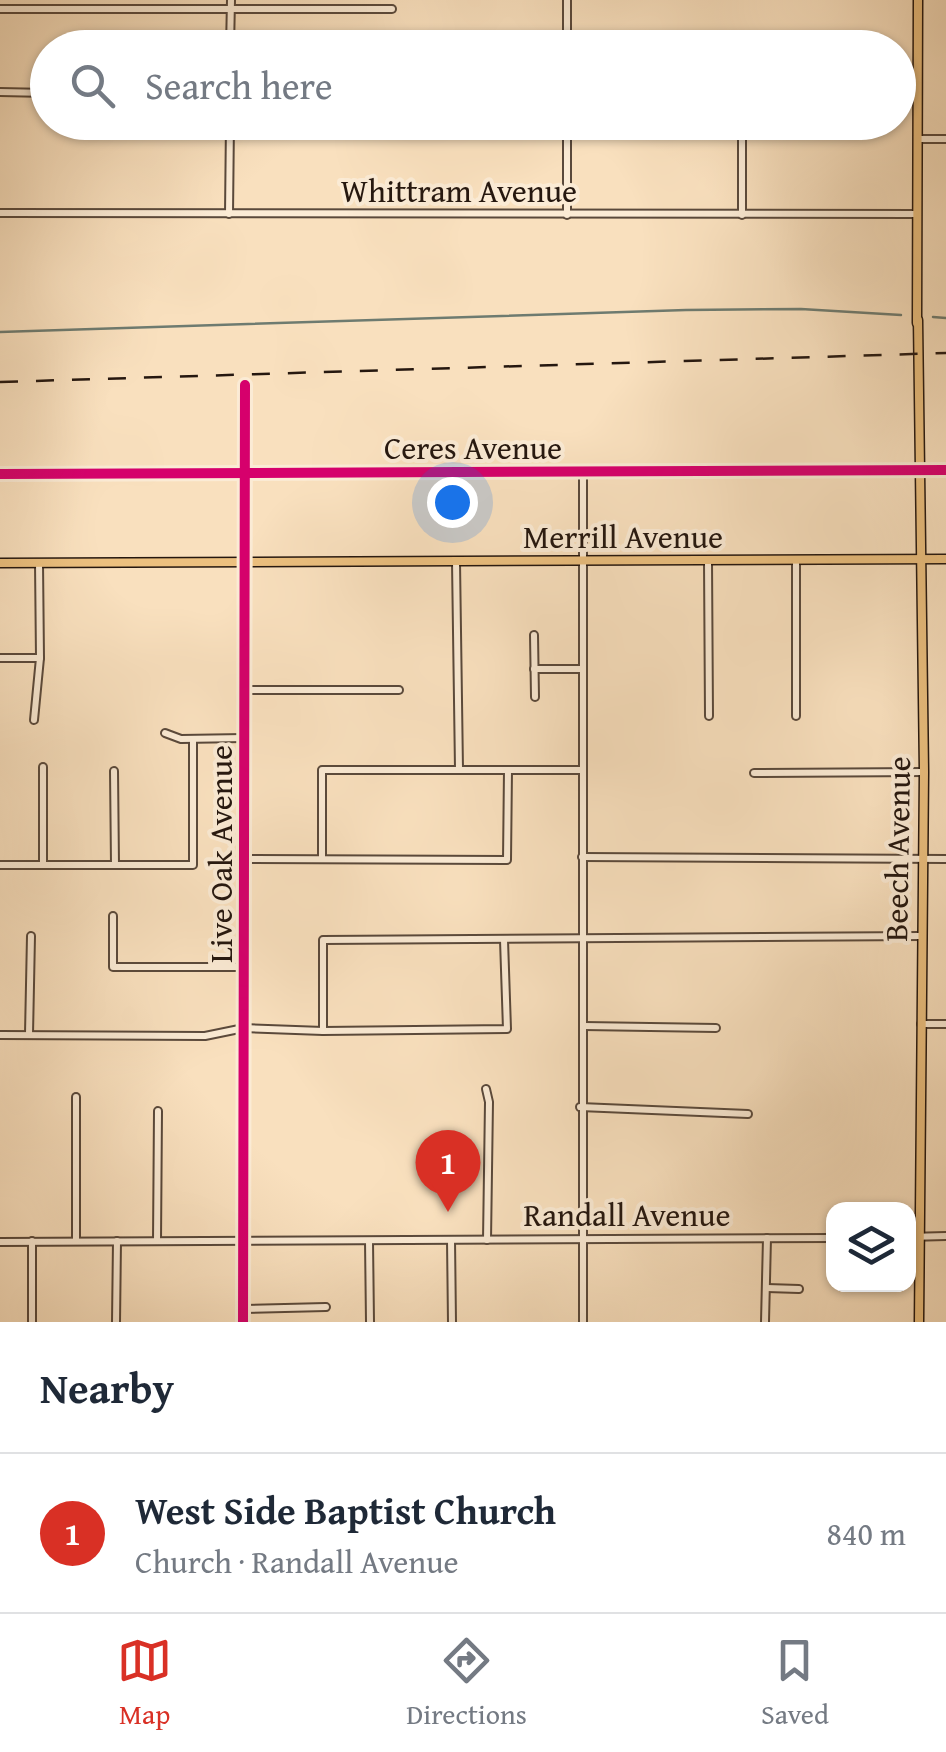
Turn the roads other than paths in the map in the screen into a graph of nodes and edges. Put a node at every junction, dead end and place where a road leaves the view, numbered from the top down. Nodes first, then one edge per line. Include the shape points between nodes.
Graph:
1 (231, 0) edge
2 (568, 0) edge
3 (918, 0) edge
4 (0, 9) edge
5 (392, 9) dead end
6 (231, 10) junction
7 (230, 30) edge
8 (568, 30) edge
9 (0, 92) edge
10 (30, 93) edge
11 (918, 139) junction
12 (946, 139) edge
13 (230, 140) edge
14 (568, 140) edge
15 (742, 140) edge
16 (0, 213) edge
17 (229, 214) junction
18 (918, 214) junction
19 (568, 215) junction
20 (742, 215) junction
21 (245, 386) dead end
22 (922, 470) junction
23 (946, 470) edge
24 (583, 472) junction
25 (245, 473) junction
26 (0, 474) edge
27 (921, 559) junction
28 (946, 559) edge
29 (796, 560) junction
30 (583, 561) junction
31 (708, 561) junction
32 (244, 562) junction
33 (456, 562) junction
34 (0, 563) edge
35 (39, 563) junction
36 (534, 636) dead end
37 (0, 658) edge
38 (40, 658) junction
39 (534, 669) junction
40 (583, 669) junction
41 (245, 690) junction
42 (399, 690) dead end
43 (534, 697) dead end
44 (709, 716) dead end
45 (796, 716) dead end
46 (34, 720) dead end
47 (166, 732) dead end
48 (244, 738) junction
49 (193, 739) junction
50 (43, 767) dead end
51 (460, 770) junction
52 (508, 770) junction
53 (582, 770) junction
54 (114, 771) dead end
55 (754, 772) dead end
56 (924, 772) junction
57 (582, 856) junction
58 (922, 856) junction
59 (245, 859) junction
60 (946, 859) edge
61 (322, 860) junction
62 (115, 864) junction
63 (0, 865) edge
64 (43, 865) junction
65 (113, 916) dead end
66 (31, 936) dead end
67 (921, 936) junction
68 (504, 940) junction
69 (582, 940) junction
70 (245, 967) junction
71 (920, 1024) junction
72 (946, 1024) edge
73 (584, 1026) junction
74 (244, 1028) junction
75 (716, 1028) dead end
76 (323, 1031) junction
77 (0, 1034) edge
78 (29, 1034) junction
79 (486, 1089) dead end
80 (76, 1098) dead end
81 (580, 1107) junction
82 (158, 1112) dead end
83 (748, 1114) dead end
84 (916, 1236) edge
85 (920, 1236) junction
86 (946, 1236) edge
87 (768, 1238) junction
88 (826, 1238) edge
89 (583, 1239) junction
90 (451, 1240) junction
91 (487, 1240) junction
92 (157, 1241) junction
93 (243, 1241) junction
94 (369, 1241) junction
95 (0, 1242) edge
96 (32, 1242) junction
97 (76, 1242) junction
98 (118, 1242) junction
99 (767, 1288) junction
100 (798, 1289) dead end
101 (326, 1308) dead end
102 (243, 1310) junction
103 (32, 1322) edge
104 (116, 1322) edge
105 (243, 1322) edge
106 (370, 1322) edge
107 (452, 1322) edge
108 (583, 1322) edge
109 (765, 1322) edge
110 (919, 1322) edge

1 - 6 street
2 - 8 street
3 - 11 main road, Beech Avenue
4 - 6 street
5 - 6 street
6 - 7 street
9 - 10 street
11 - 12 street
11 - 18 main road, Beech Avenue
13 - 17 street
14 - 19 street
15 - 20 street
16 - 17 street, Whittram Avenue
17 - 19 street, Whittram Avenue
18 - 20 street, Whittram Avenue
18 - 22 main road, Beech Avenue
19 - 20 street, Whittram Avenue
21 - 25 street, Live Oak Avenue
22 - 23 street, Ceres Avenue
22 - 24 street, Ceres Avenue
22 - 27 main road, Beech Avenue
24 - 25 street, Ceres Avenue
24 - 30 street
25 - 26 street, Ceres Avenue
25 - 32 street, Live Oak Avenue
27 - 28 main road, Merrill Avenue
27 - 29 main road, Merrill Avenue
27 - 56 main road, Beech Avenue
29 - 31 main road, Merrill Avenue
29 - 45 street
30 - 31 main road, Merrill Avenue
30 - 33 main road, Merrill Avenue
30 - 40 street
31 - 44 street
32 - 33 main road, Merrill Avenue
32 - 35 main road, Merrill Avenue
32 - 41 street, Live Oak Avenue
33 - 51 street
34 - 35 main road, Merrill Avenue
35 - 38 street
36 - 39 street
37 - 38 street
38 - 46 street
39 - 40 street
39 - 43 street
40 - 53 street
41 - 42 street
41 - 48 street, Live Oak Avenue
47 - 49 street
48 - 49 street
48 - 59 street, Live Oak Avenue
49 - 62 street via 193,865
50 - 64 street
51 - 52 street
51 - 61 street via 322,770
52 - 53 street
52 - 61 street via 507,860
53 - 57 street
54 - 62 street
55 - 56 street
56 - 58 main road, Beech Avenue
57 - 58 street
57 - 69 street
58 - 60 street
58 - 67 main road, Beech Avenue
59 - 61 street
59 - 70 street, Live Oak Avenue
62 - 64 street
63 - 64 street
65 - 70 street via 114,967
66 - 78 street
67 - 69 street
67 - 71 main road, Beech Avenue
68 - 69 street
68 - 76 street via 323,940
68 - 76 street via 508,1029
69 - 73 street
70 - 74 street, Live Oak Avenue
71 - 72 street
71 - 85 main road, Beech Avenue
73 - 75 street
73 - 81 street
74 - 76 street
74 - 78 street via 205,1036
74 - 93 street, Live Oak Avenue
77 - 78 street
79 - 91 street
80 - 97 street
81 - 83 street
81 - 89 street
82 - 92 street
84 - 85 street
85 - 86 street
85 - 110 main road, Beech Avenue
87 - 88 street, Randall Avenue
87 - 89 street, Randall Avenue
87 - 99 street
89 - 91 street, Randall Avenue
89 - 108 street
90 - 91 street, Randall Avenue
90 - 94 street, Randall Avenue
90 - 107 street
92 - 93 street, Randall Avenue
92 - 98 street, Randall Avenue
93 - 94 street, Randall Avenue
93 - 102 street, Live Oak Avenue
94 - 106 street
95 - 96 street, Randall Avenue
96 - 97 street, Randall Avenue
96 - 103 street
97 - 98 street, Randall Avenue
98 - 104 street
99 - 100 street
99 - 109 street
101 - 102 street
102 - 105 street, Live Oak Avenue

